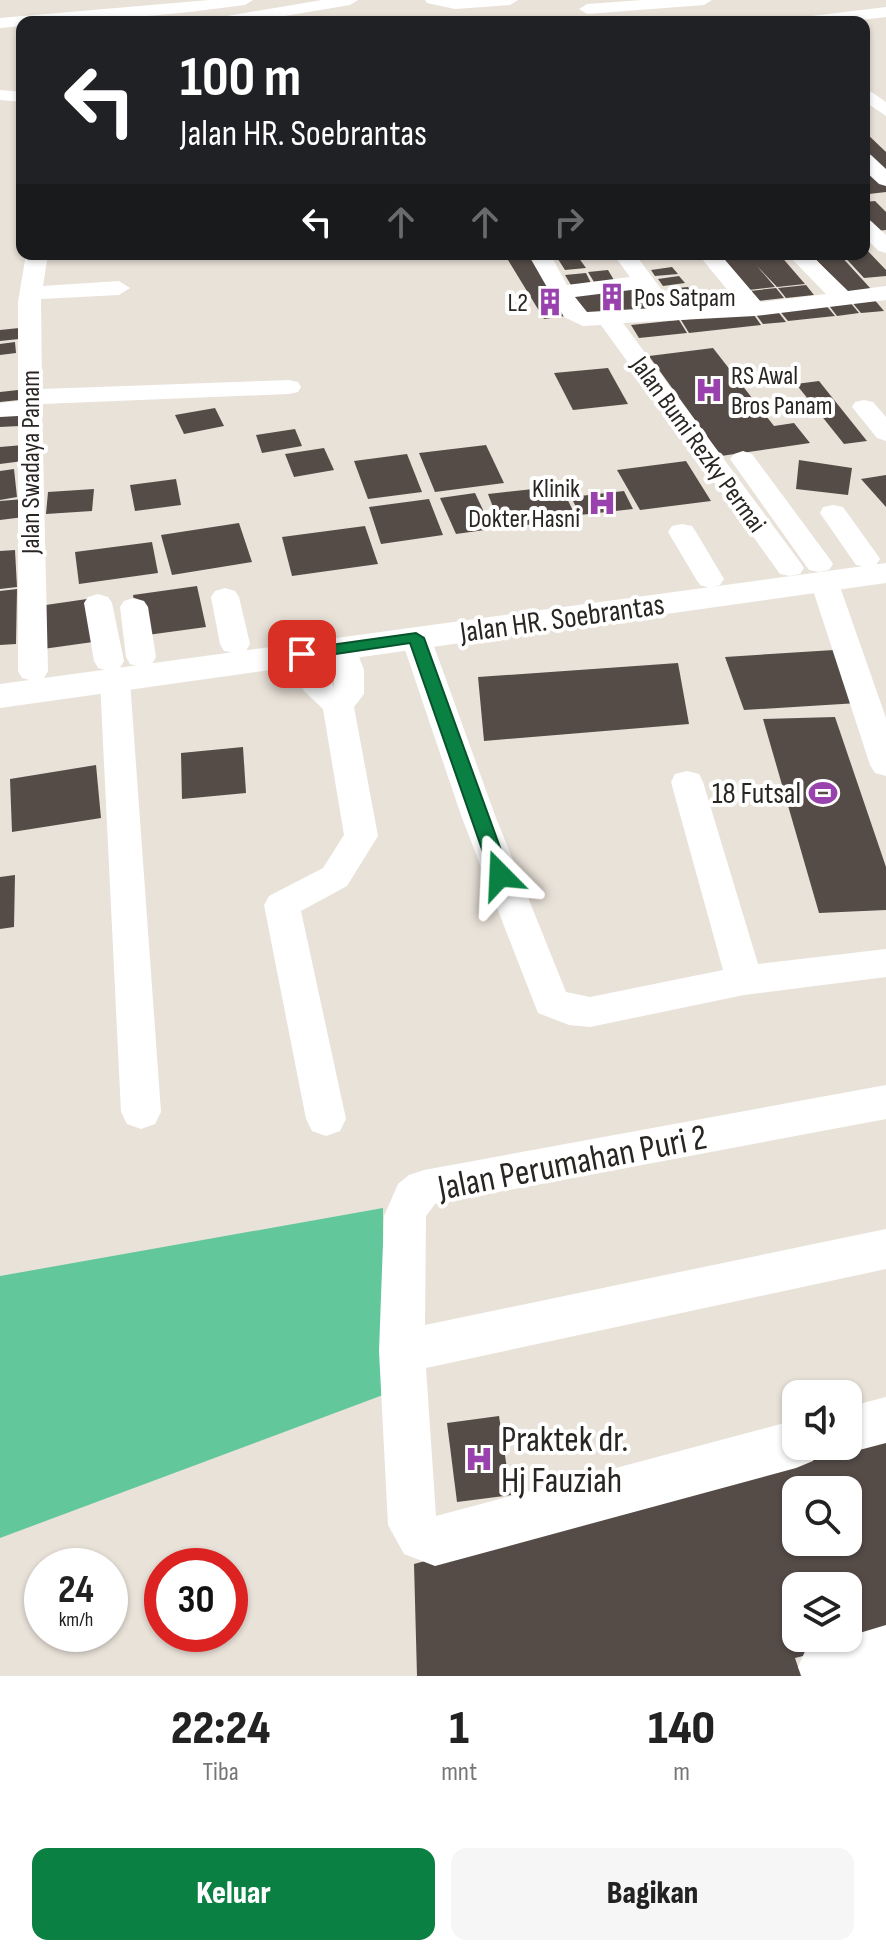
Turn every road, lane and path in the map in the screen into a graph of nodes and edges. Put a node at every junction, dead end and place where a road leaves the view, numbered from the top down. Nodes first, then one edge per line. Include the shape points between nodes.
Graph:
1 (245, 0) edge
2 (350, 0) edge
3 (433, 0) edge
4 (510, 0) edge
5 (525, 0) edge
6 (704, 0) edge
7 (587, 10) edge
8 (886, 12) edge
9 (106, 16) edge
10 (255, 16) edge
11 (853, 16) edge
12 (870, 97) edge
13 (886, 111) edge
14 (870, 169) edge
15 (882, 190) edge
16 (870, 231) edge
17 (886, 247) edge
18 (36, 260) edge
19 (542, 260) edge
20 (628, 260) edge
21 (714, 260) edge
22 (804, 260) edge
23 (645, 282) junction
24 (119, 288) dead end
25 (561, 292) junction
26 (886, 293) edge
27 (29, 298) junction
28 (843, 298) junction
29 (0, 304) edge
30 (755, 309) junction
31 (667, 314) junction
32 (608, 319) junction
33 (289, 387) dead end
34 (31, 402) junction
35 (864, 407) dead end
36 (0, 410) edge
37 (886, 433) edge
38 (743, 459) dead end
39 (833, 513) dead end
40 (682, 532) dead end
41 (844, 566) edge
42 (710, 579) junction
43 (225, 597) dead end
44 (98, 603) dead end
45 (606, 603) junction
46 (134, 607) dead end
47 (416, 638) junction
48 (235, 644) junction
49 (342, 648) junction
50 (302, 654) junction
51 (122, 666) junction
52 (17, 674) edge
53 (0, 696) edge
54 (338, 704) junction
55 (886, 765) edge
56 (687, 782) dead end
57 (886, 963) edge
58 (744, 980) junction
59 (886, 1102) edge
60 (141, 1112) dead end
61 (326, 1119) dead end
62 (886, 1249) edge
63 (402, 1351) junction
64 (886, 1420) edge
65 (862, 1426) edge
66 (782, 1448) edge
67 (886, 1651) edge
68 (824, 1667) dead end

1 - 9 street
2 - 10 street
3 - 4 street
4 - 5 street
6 - 7 street
8 - 11 street
12 - 13 street
14 - 15 street
16 - 17 street
18 - 27 street, Jalan Swadaya Panam
19 - 25 street
20 - 23 street
21 - 30 street
22 - 28 street
23 - 25 street
23 - 31 street
24 - 27 street
25 - 32 street via 572,312 583,319
26 - 28 street
27 - 29 street
27 - 34 street, Jalan Swadaya Panam
28 - 30 street
30 - 31 street
31 - 32 street
32 - 41 street, Jalan Bumi Rezky Permai
33 - 34 street
34 - 36 street
34 - 52 street, Jalan Swadaya Panam
35 - 37 street
38 - 41 street via 772,500 797,511
39 - 41 street
40 - 42 street
41 - 42 main road, Jalan HR. Soebrantas
41 - 45 main road, Jalan HR. Soebrantas
41 - 55 street
42 - 45 main road, Jalan HR. Soebrantas
43 - 48 street
44 - 51 street
45 - 47 main road, Jalan HR. Soebrantas
45 - 48 main road, Jalan HR. Soebrantas
46 - 51 street
47 - 49 main road, Jalan HR. Soebrantas
47 - 58 street via 551,1002 590,1012
48 - 51 main road, Jalan HR. Soebrantas
49 - 50 main road, Jalan HR. Soebrantas
49 - 54 street via 349,694
50 - 51 main road, Jalan HR. Soebrantas
50 - 54 street via 323,697
51 - 52 main road, Jalan HR. Soebrantas
51 - 53 main road, Jalan HR. Soebrantas
51 - 60 street
54 - 61 street via 361,836 335,877 282,905
56 - 58 street
57 - 58 street
59 - 63 street, Jalan Perumahan Puri 2 via 424,1188 413,1197 405,1216
62 - 63 street
63 - 66 street, Jalan Perumahan Puri 2 via 412,1525 421,1537 435,1541
64 - 65 street
67 - 68 street

